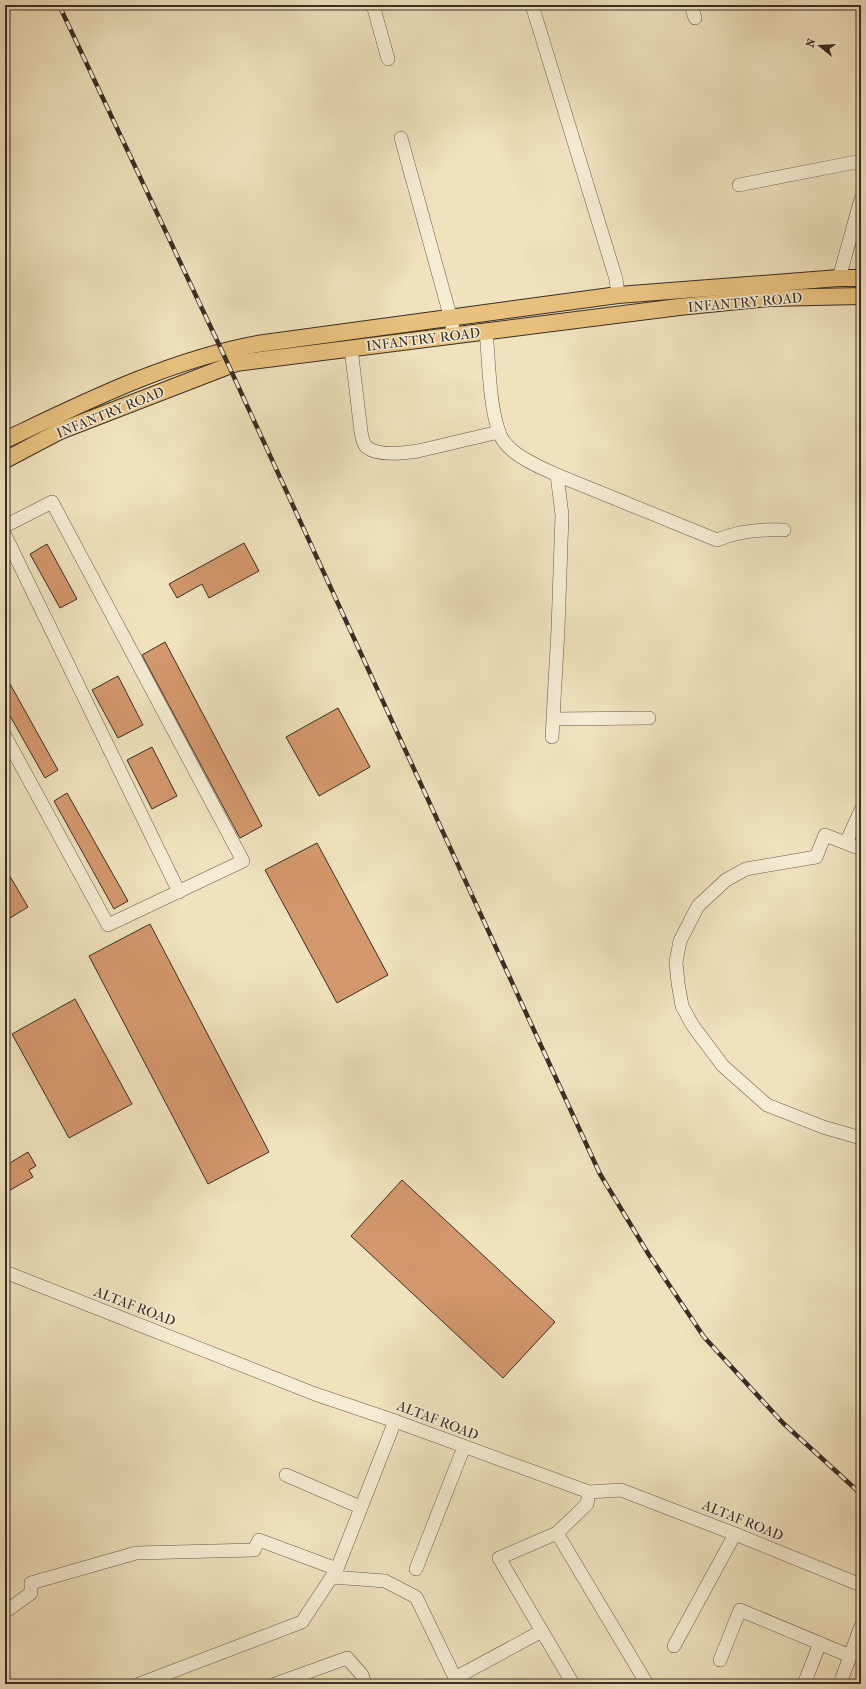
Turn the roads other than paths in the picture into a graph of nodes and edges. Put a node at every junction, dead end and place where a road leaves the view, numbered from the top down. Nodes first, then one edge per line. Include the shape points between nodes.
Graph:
1 (373, 5) edge
2 (532, 5) edge
3 (388, 60) dead end
4 (400, 138) dead end
5 (861, 161) edge
6 (739, 185) dead end
7 (861, 199) edge
8 (839, 278) junction
9 (861, 278) edge
10 (618, 295) junction
11 (861, 296) edge
12 (451, 319) junction
13 (486, 331) junction
14 (454, 335) junction
15 (351, 348) junction
16 (499, 432) junction
17 (5, 440) edge
18 (5, 460) edge
19 (556, 475) junction
20 (5, 526) edge
21 (784, 530) dead end
22 (5, 535) edge
23 (649, 718) dead end
24 (554, 719) junction
25 (5, 736) edge
26 (552, 737) dead end
27 (861, 810) edge
28 (846, 843) junction
29 (861, 849) edge
30 (179, 892) junction
31 (861, 1138) edge
32 (5, 1272) edge
33 (395, 1421) junction
34 (464, 1448) junction
35 (286, 1476) dead end
36 (589, 1492) junction
37 (360, 1507) junction
38 (557, 1533) junction
39 (735, 1534) junction
40 (416, 1569) dead end
41 (334, 1573) junction
42 (861, 1585) edge
43 (5, 1612) edge
44 (861, 1626) edge
45 (542, 1631) junction
46 (820, 1644) junction
47 (674, 1646) dead end
48 (850, 1656) junction
49 (720, 1660) dead end
50 (456, 1681) edge
51 (138, 1684) edge
52 (276, 1684) edge
53 (365, 1684) edge
54 (573, 1684) edge
55 (647, 1684) edge
56 (804, 1684) edge
57 (840, 1684) edge

1 - 3 street
2 - 10 street via 616,279
4 - 12 street
5 - 6 street
7 - 8 street
8 - 9 main road, INFANTRY ROAD
8 - 10 main road, INFANTRY ROAD
10 - 12 main road, INFANTRY ROAD
11 - 13 main road, INFANTRY ROAD via 769,298
12 - 14 street
12 - 17 main road, INFANTRY ROAD via 230,349 165,370 86,401
13 - 14 main road, INFANTRY ROAD
13 - 16 street via 494,409
14 - 15 main road, INFANTRY ROAD
15 - 16 street via 361,432 368,448 387,453 418,452
15 - 18 main road, INFANTRY ROAD via 228,365 60,431
16 - 19 street via 503,441 513,451
19 - 21 street via 717,540 746,532
19 - 24 street via 562,515
20 - 30 street via 52,502 243,861
22 - 30 street
23 - 24 street
24 - 26 street
25 - 30 street via 108,925
27 - 28 street
28 - 29 street
28 - 31 street via 825,835 816,857 746,869 726,880 698,906 680,941 676,962 682,1006 693,1026 723,1066 767,1105 823,1127
32 - 33 street, ALTAF ROAD via 315,1394
33 - 34 street, ALTAF ROAD
33 - 37 street
34 - 36 street, ALTAF ROAD
34 - 40 street
35 - 37 street
36 - 38 street via 587,1504
36 - 39 street, ALTAF ROAD via 621,1490
37 - 41 street
38 - 45 street via 499,1558
38 - 55 street
39 - 42 street, ALTAF ROAD
39 - 47 street
41 - 43 street via 259,1540 254,1550 136,1553 31,1582 31,1593
41 - 50 street via 385,1581 416,1597
41 - 51 street via 302,1622
44 - 48 street
45 - 50 street
45 - 54 street
46 - 48 street
46 - 49 street via 740,1610
46 - 56 street
48 - 57 street
52 - 53 street via 347,1658 362,1675

